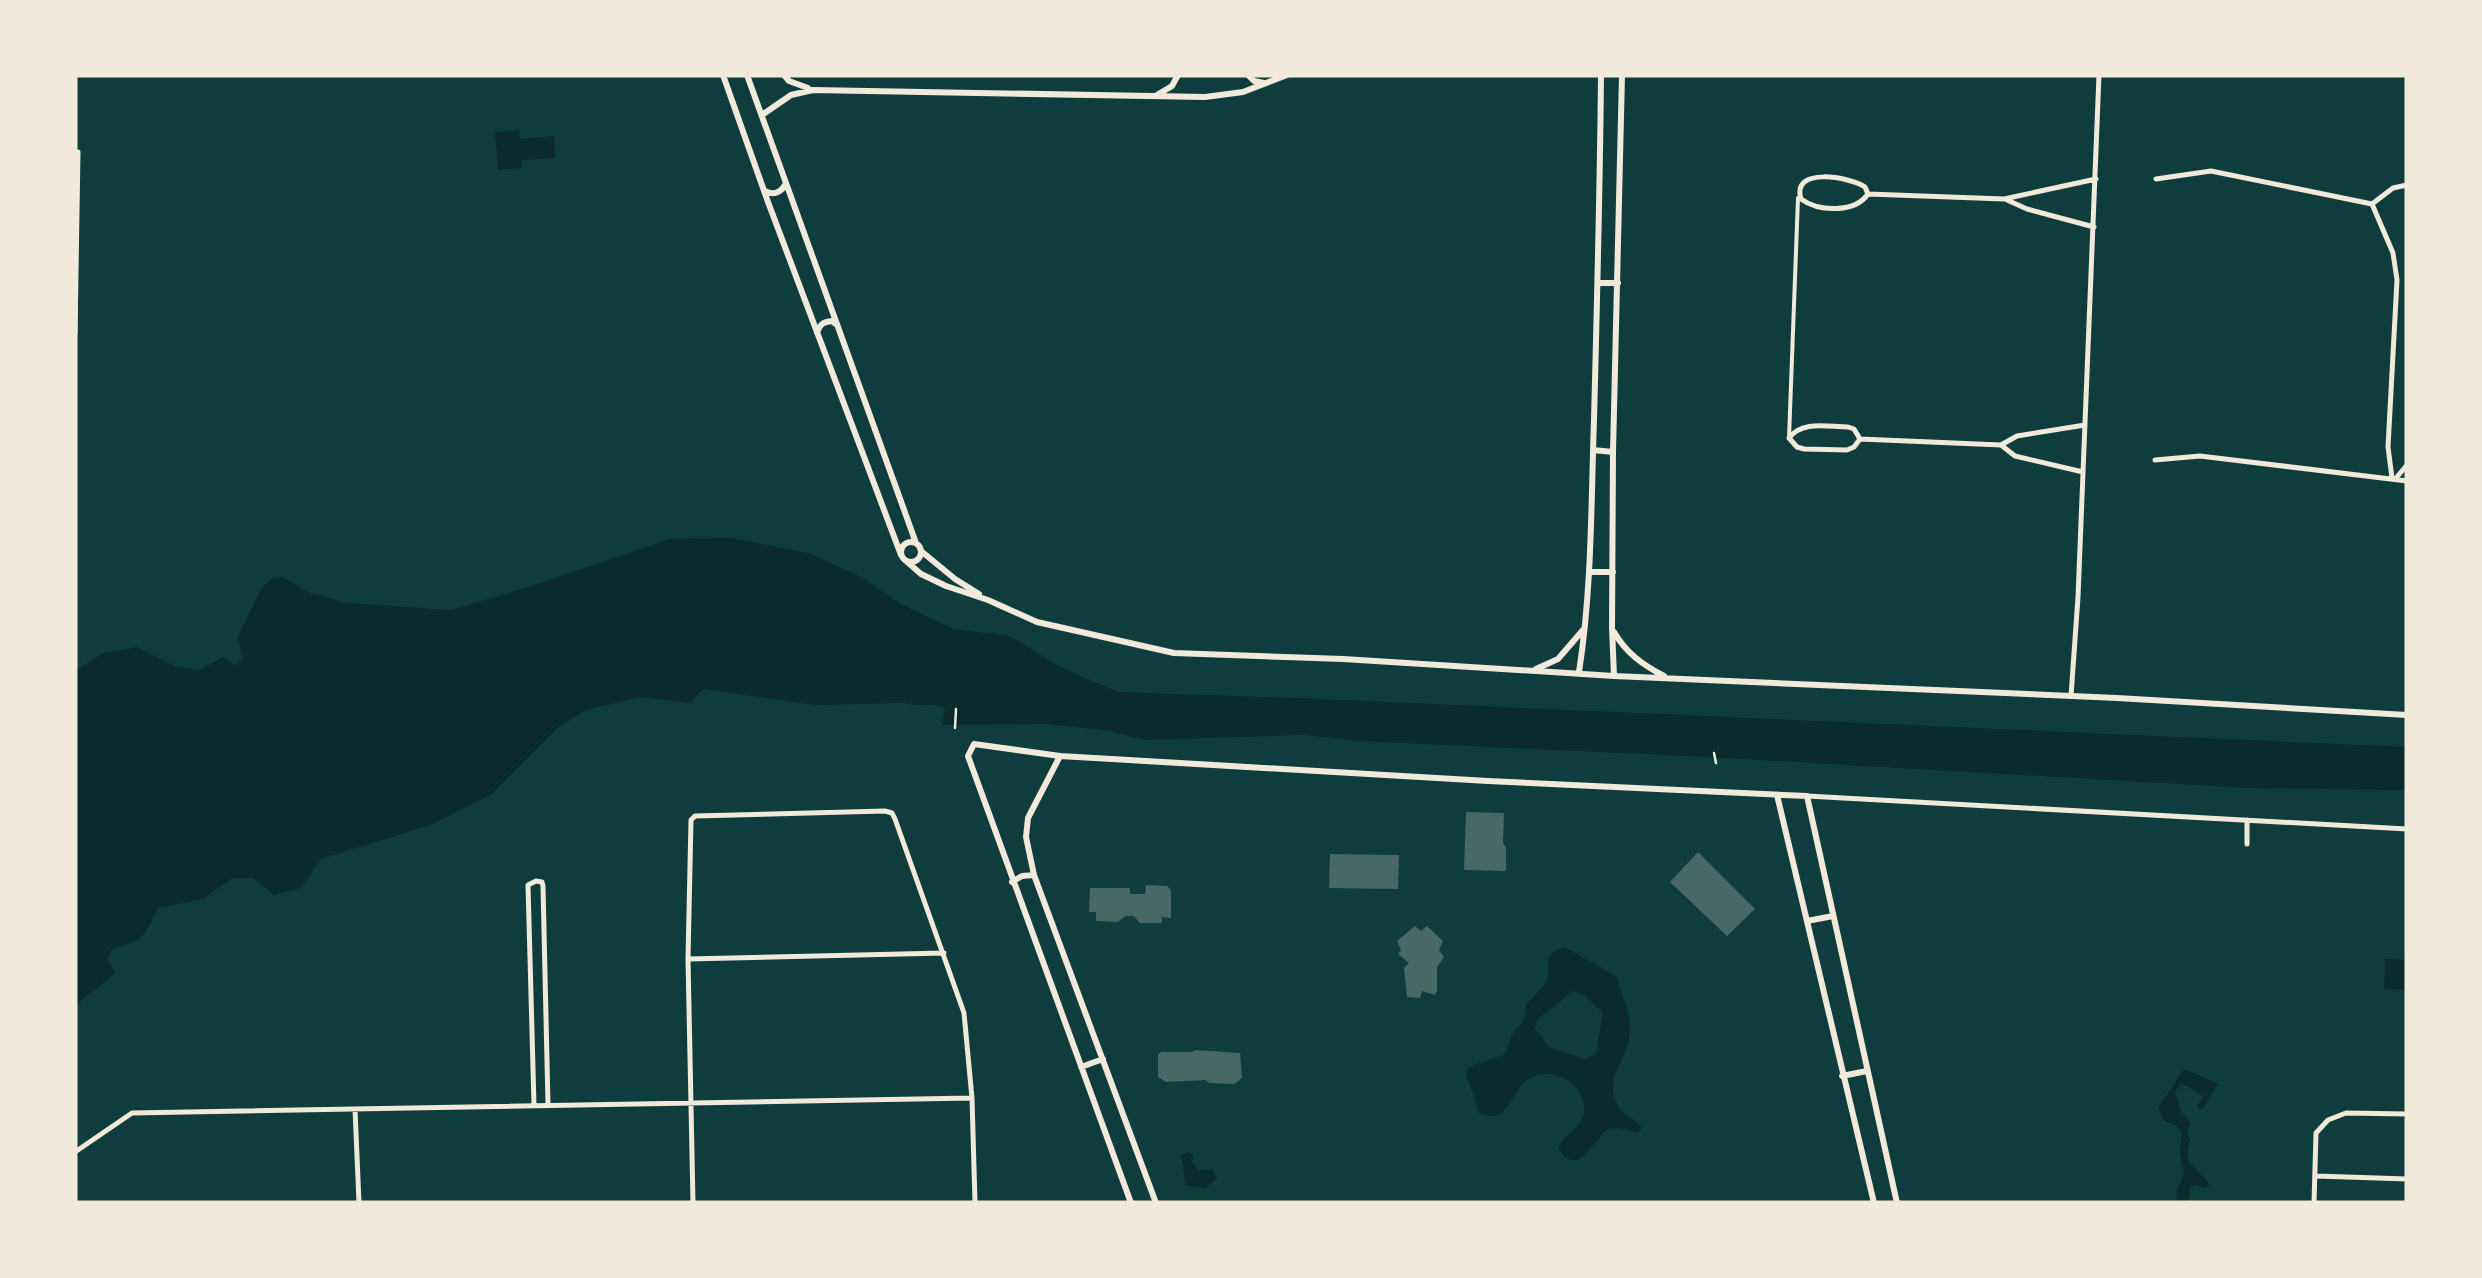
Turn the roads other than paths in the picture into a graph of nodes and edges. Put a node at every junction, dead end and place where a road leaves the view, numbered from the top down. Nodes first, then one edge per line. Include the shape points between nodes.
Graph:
1 (723, 75) edge
2 (748, 75) edge
3 (784, 75) edge
4 (1178, 75) edge
5 (1248, 75) edge
6 (1287, 75) edge
7 (1601, 75) edge
8 (1622, 75) edge
9 (2099, 75) edge
10 (1270, 83) junction
11 (813, 90) junction
12 (1151, 97) junction
13 (1601, 101) junction
14 (1622, 102) junction
15 (762, 114) junction
16 (76, 152) edge
17 (2096, 179) junction
18 (2156, 179) dead end
19 (786, 183) junction
20 (2407, 185) edge
21 (764, 190) junction
22 (1799, 192) junction
23 (1868, 194) junction
24 (2004, 198) junction
25 (2372, 204) junction
26 (2094, 227) junction
27 (1618, 283) junction
28 (1598, 284) junction
29 (837, 324) junction
30 (817, 333) junction
31 (75, 334) edge
32 (869, 412) junction
33 (850, 422) junction
34 (2085, 425) junction
35 (1789, 438) junction
36 (1860, 439) junction
37 (2001, 445) junction
38 (1593, 450) junction
39 (1614, 452) junction
40 (2155, 460) dead end
41 (2407, 466) edge
42 (2083, 472) junction
43 (2394, 478) junction
44 (2407, 481) edge
45 (916, 543) junction
46 (921, 550) junction
47 (903, 558) junction
48 (1589, 572) junction
49 (1614, 572) junction
50 (988, 600) junction
51 (1586, 625) junction
52 (1612, 628) junction
53 (1534, 670) junction
54 (1579, 672) junction
55 (1614, 676) junction
56 (1670, 678) junction
57 (2071, 696) junction
58 (2407, 715) edge
59 (1060, 756) junction
60 (1777, 795) junction
61 (1807, 796) junction
62 (2247, 820) junction
63 (2407, 830) edge
64 (2247, 844) dead end
65 (1034, 876) junction
66 (1012, 882) junction
67 (1833, 916) junction
68 (1806, 921) junction
69 (944, 952) junction
70 (688, 959) junction
71 (1103, 1059) junction
72 (1081, 1067) junction
73 (1867, 1071) junction
74 (1842, 1076) junction
75 (972, 1098) junction
76 (690, 1104) junction
77 (534, 1105) junction
78 (548, 1105) junction
79 (354, 1108) junction
80 (2407, 1114) edge
81 (75, 1152) edge
82 (2316, 1176) junction
83 (2407, 1179) edge
84 (358, 1203) edge
85 (693, 1203) edge
86 (975, 1203) edge
87 (1130, 1203) edge
88 (1156, 1203) edge
89 (1874, 1203) edge
90 (1897, 1203) edge
91 (2314, 1203) edge

1 - 21 street
2 - 15 street
3 - 11 street
4 - 12 street
5 - 10 street
6 - 10 street
7 - 13 street
8 - 14 street
9 - 17 street
10 - 12 street via 1227,95
11 - 12 street
11 - 15 street
13 - 14 street via 1610,108
13 - 28 street
14 - 27 street
15 - 19 street
16 - 31 street
17 - 24 street
17 - 26 street
18 - 25 street via 2211,171
19 - 21 street via 780,192
19 - 29 street
20 - 25 street
21 - 30 street
22 - 23 street via 1816,207 1850,208
22 - 23 street via 1817,177 1848,178
22 - 35 street
23 - 24 street
24 - 26 street
25 - 43 street via 2397,280 2388,447
26 - 34 street
27 - 28 street
27 - 39 street
28 - 38 street
29 - 30 street via 825,321
29 - 32 street
30 - 33 street
32 - 33 street via 863,425
32 - 45 street
33 - 47 street
34 - 37 street via 2017,436
34 - 42 street
35 - 36 street via 1804,449 1847,450
35 - 36 street via 1806,426 1848,428
36 - 37 street
37 - 42 street via 2015,456
38 - 39 street
38 - 48 street
39 - 49 street
40 - 43 street via 2200,456
41 - 43 street
42 - 57 street
43 - 44 street
45 - 46 street
45 - 47 street via 903,545
46 - 47 street via 915,562
46 - 50 street
47 - 50 street via 921,574
48 - 49 street
48 - 51 street
49 - 52 street
50 - 53 street via 1037,622 1174,653
51 - 53 street via 1558,659
51 - 54 street
52 - 55 street
52 - 56 street via 1628,652
53 - 54 street
54 - 55 street
55 - 56 street
56 - 57 street
57 - 58 street
59 - 60 street
59 - 65 street via 1026,827
59 - 66 street via 974,744 968,756
60 - 61 street
60 - 68 street
61 - 62 street
61 - 67 street
62 - 63 street
62 - 64 street
65 - 66 street
65 - 71 street
66 - 72 street
67 - 68 street
67 - 73 street
68 - 74 street
69 - 70 street
69 - 70 street via 892,813 865,811 690,820
69 - 75 street via 964,1013
70 - 76 street
71 - 72 street
71 - 88 street
72 - 87 street
73 - 74 street
73 - 90 street
74 - 89 street
75 - 76 street
75 - 86 street
76 - 78 street
76 - 85 street
77 - 78 street
77 - 78 street via 528,885 536,880 543,886
77 - 79 street
79 - 81 street via 132,1113
79 - 84 street
80 - 82 street via 2346,1112 2328,1120 2316,1133
82 - 83 street
82 - 91 street

